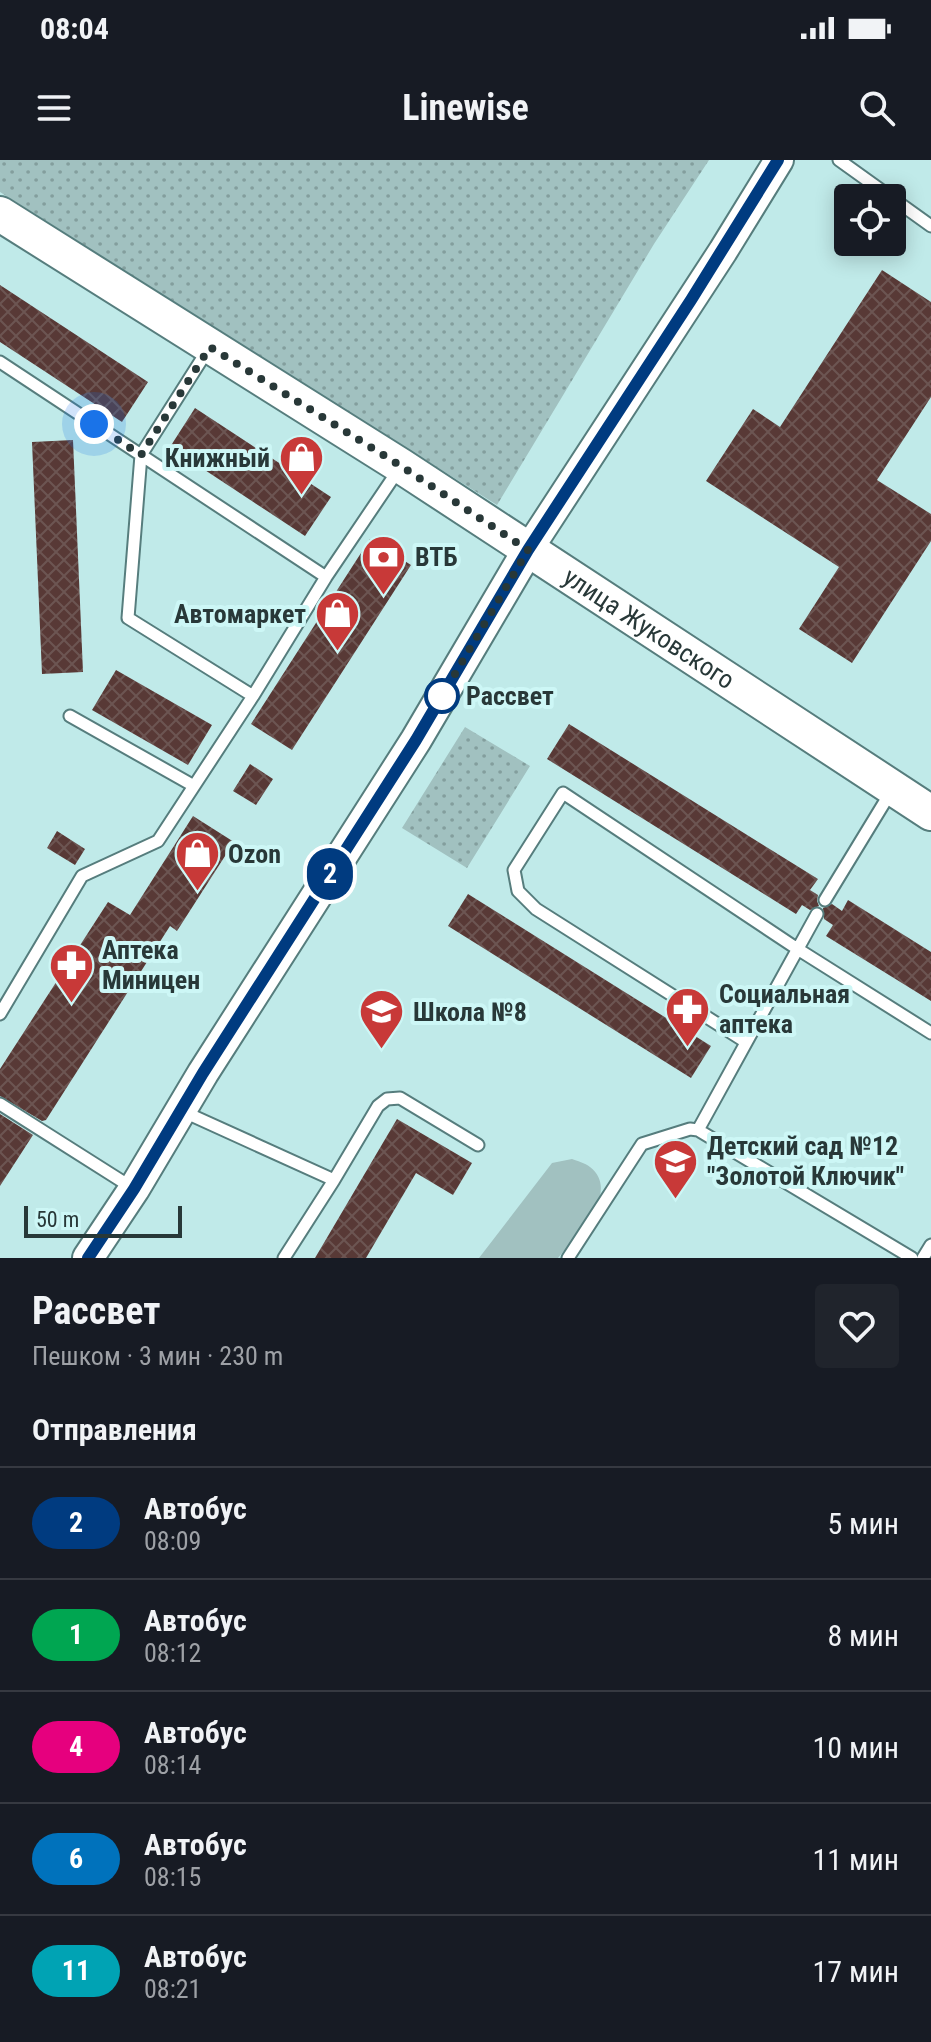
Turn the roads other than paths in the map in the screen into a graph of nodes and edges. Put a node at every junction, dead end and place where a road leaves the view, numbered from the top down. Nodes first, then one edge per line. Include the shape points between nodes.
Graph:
1 (779, 160) edge
2 (839, 160) edge
3 (872, 184) edge
4 (906, 208) edge
5 (0, 214) edge
6 (931, 226) edge
7 (210, 347) junction
8 (0, 362) edge
9 (141, 455) junction
10 (401, 466) junction
11 (528, 550) junction
12 (326, 577) junction
13 (253, 696) junction
14 (70, 716) dead end
15 (194, 786) junction
16 (893, 790) junction
17 (931, 813) edge
18 (825, 900) dead end
19 (817, 914) dead end
20 (796, 948) junction
21 (0, 1014) edge
22 (931, 1033) edge
23 (746, 1042) junction
24 (0, 1104) edge
25 (180, 1111) junction
26 (698, 1130) junction
27 (478, 1145) dead end
28 (334, 1180) junction
29 (134, 1189) junction
30 (931, 1245) edge
31 (88, 1258) edge
32 (284, 1258) edge
33 (568, 1258) edge
34 (912, 1258) edge
35 (923, 1258) edge

1 - 11 street
2 - 3 lane
4 - 6 lane
5 - 7 main road, улица Жуковского
7 - 9 lane
7 - 10 main road, улица Жуковского
8 - 9 lane
9 - 12 lane
9 - 13 lane via 128,618
10 - 11 main road, улица Жуковского
10 - 12 lane
11 - 16 main road, улица Жуковского
11 - 25 main road via 416,740
12 - 13 lane
13 - 15 lane
14 - 15 lane
15 - 21 lane via 158,841 82,876
16 - 17 main road, улица Жуковского
16 - 18 lane
19 - 20 lane
20 - 22 lane
20 - 23 lane
20 - 23 lane via 563,793 514,870 518,891 536,909
23 - 26 lane
24 - 29 lane
25 - 28 lane
25 - 29 main road
26 - 33 lane via 642,1144
26 - 34 lane
27 - 28 lane via 400,1098 387,1099
28 - 32 lane
29 - 31 main road
30 - 35 lane

